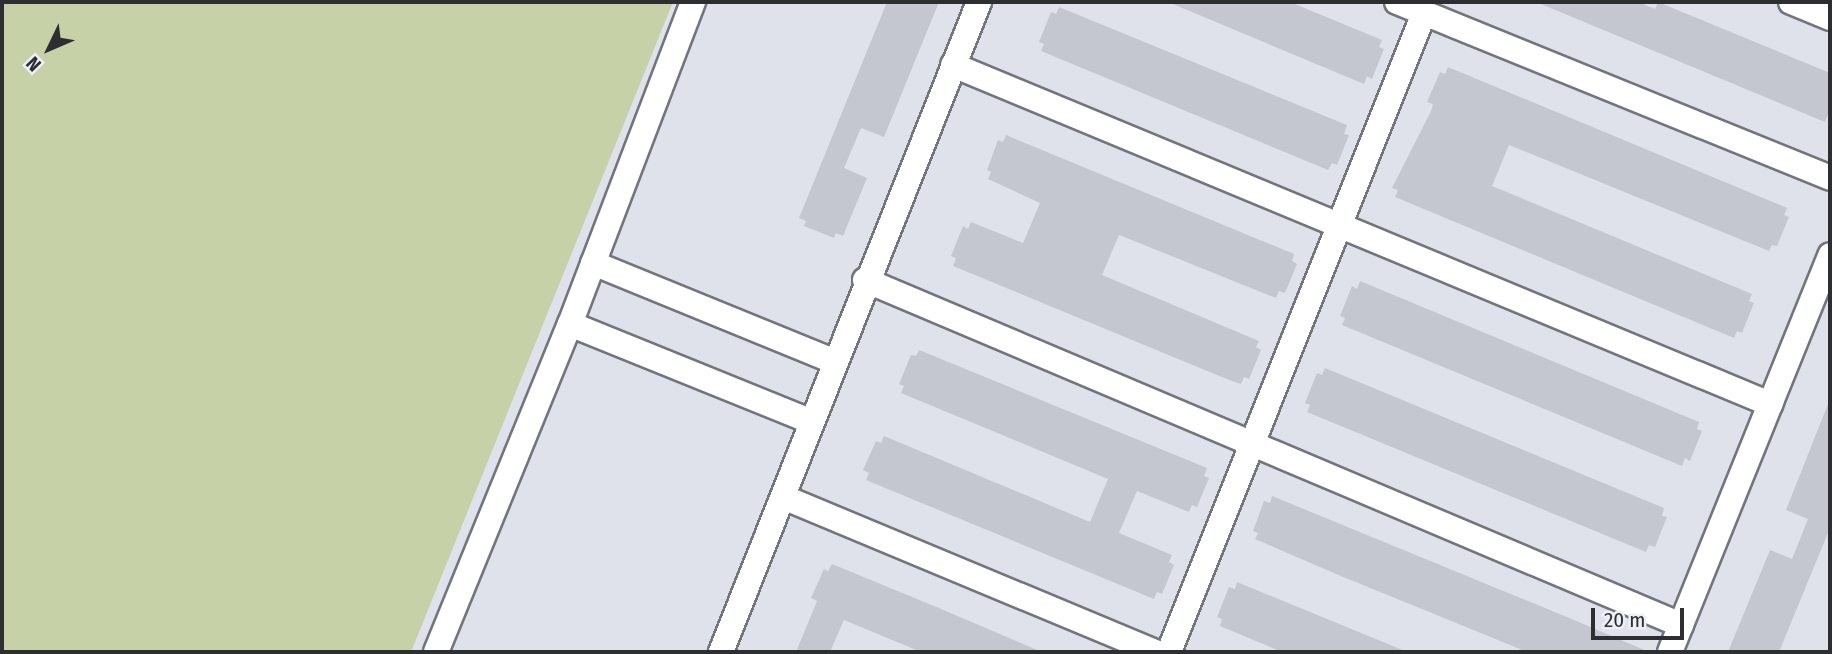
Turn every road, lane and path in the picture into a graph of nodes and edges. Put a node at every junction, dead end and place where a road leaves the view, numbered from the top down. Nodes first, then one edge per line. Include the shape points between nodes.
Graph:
1 (692, 2) edge
2 (979, 2) edge
3 (1397, 2) edge
4 (1791, 2) edge
5 (1424, 13) junction
6 (1830, 18) edge
7 (953, 65) junction
8 (1830, 178) edge
9 (1340, 225) junction
10 (1830, 255) edge
11 (593, 263) junction
12 (865, 280) junction
13 (570, 324) junction
14 (835, 362) junction
15 (1770, 404) junction
16 (810, 421) junction
17 (1252, 444) junction
18 (783, 497) junction
19 (1681, 625) junction
20 (436, 652) edge
21 (721, 652) edge
22 (1156, 652) edge
23 (1169, 652) edge
24 (1670, 652) edge

1 - 11 street
2 - 7 street
3 - 5 street
4 - 6 street
5 - 8 street
5 - 9 street
7 - 9 street
7 - 12 street
9 - 15 street
9 - 17 street
10 - 15 street
11 - 13 street
11 - 14 street
12 - 14 street
12 - 17 street
13 - 16 street
13 - 20 street
14 - 16 street
15 - 19 street
16 - 18 street
17 - 19 street
17 - 23 street
18 - 21 street
18 - 22 street
19 - 24 street

